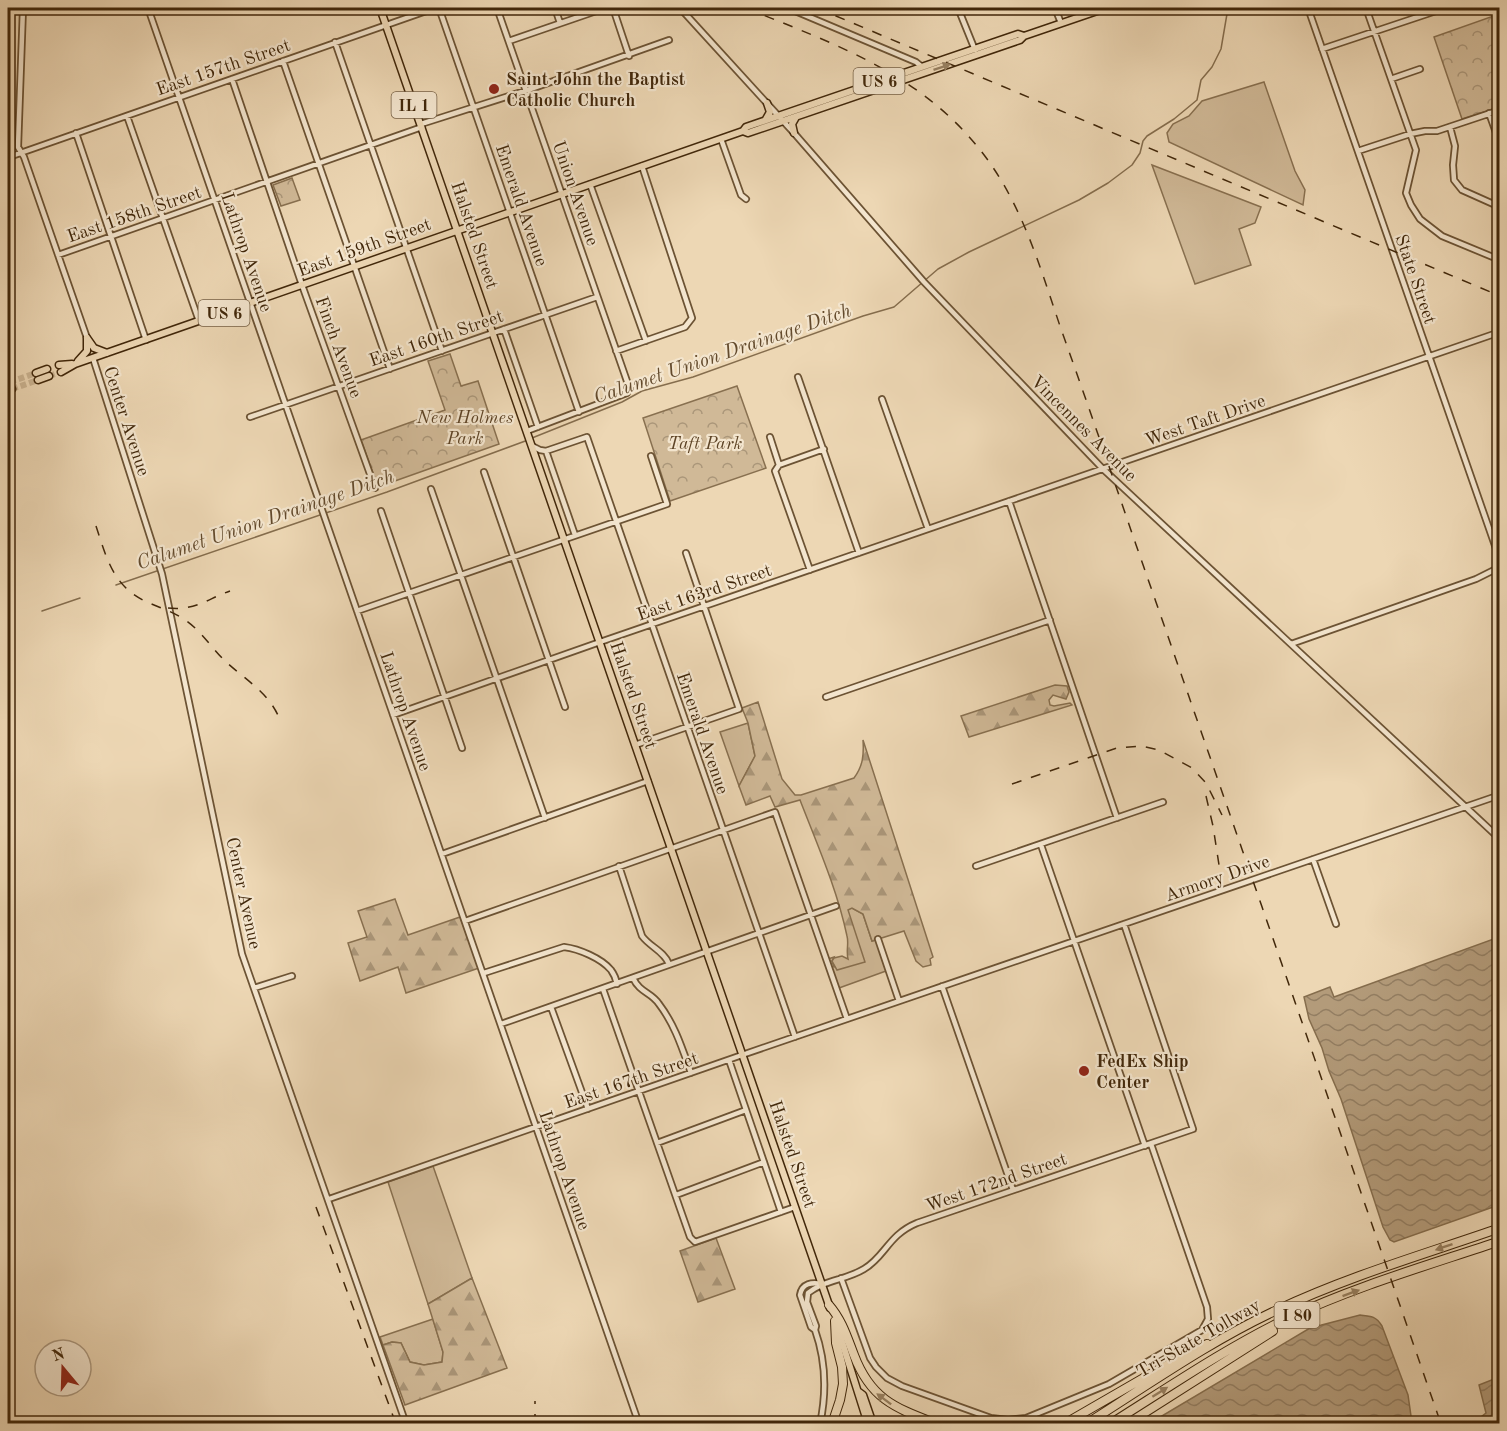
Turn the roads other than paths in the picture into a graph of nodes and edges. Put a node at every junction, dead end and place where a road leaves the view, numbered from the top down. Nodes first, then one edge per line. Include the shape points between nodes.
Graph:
1 (31, 8) edge
2 (148, 8) edge
3 (380, 8) edge
4 (437, 8) edge
5 (497, 8) edge
6 (555, 8) edge
7 (605, 8) edge
8 (613, 8) edge
9 (680, 8) edge
10 (788, 8) edge
11 (958, 8) edge
12 (1055, 8) edge
13 (1106, 8) edge
14 (1308, 8) edge
15 (1366, 8) edge
16 (1445, 8) edge
17 (23, 9) edge
18 (560, 23) junction
19 (1061, 23) junction
20 (386, 24) junction
21 (1374, 32) junction
22 (669, 40) dead end
23 (508, 41) junction
24 (335, 42) junction
25 (1322, 49) junction
26 (976, 52) junction
27 (629, 56) junction
28 (283, 61) junction
29 (921, 66) junction
30 (1420, 69) dead end
31 (924, 74) junction
32 (232, 79) junction
33 (1391, 79) junction
34 (525, 90) junction
35 (179, 97) junction
36 (767, 103) junction
37 (474, 107) junction
38 (1500, 110) edge
39 (1489, 113) junction
40 (127, 116) junction
41 (797, 116) junction
42 (781, 118) junction
43 (765, 120) junction
44 (422, 126) junction
45 (1450, 127) junction
46 (743, 131) junction
47 (76, 133) junction
48 (794, 133) junction
49 (1410, 134) junction
50 (721, 139) junction
51 (1500, 144) edge
52 (370, 145) junction
53 (1358, 151) junction
54 (21, 152) junction
55 (9, 155) dead end
56 (318, 163) junction
57 (642, 166) junction
58 (267, 181) junction
59 (590, 184) junction
60 (562, 194) junction
61 (215, 200) junction
62 (746, 200) dead end
63 (1500, 207) edge
64 (510, 212) junction
65 (163, 218) junction
66 (458, 230) junction
67 (111, 236) junction
68 (406, 248) junction
69 (58, 255) junction
70 (1500, 260) edge
71 (354, 267) junction
72 (302, 285) junction
73 (597, 297) junction
74 (251, 303) junction
75 (546, 315) junction
76 (199, 321) junction
77 (504, 329) junction
78 (1500, 332) edge
79 (493, 333) junction
80 (87, 338) junction
81 (146, 340) junction
82 (646, 341) junction
83 (442, 351) junction
84 (616, 351) junction
85 (107, 353) junction
86 (1428, 357) junction
87 (93, 358) junction
88 (75, 364) junction
89 (60, 368) tunnel mouth
90 (390, 369) junction
91 (48, 373) tunnel mouth
92 (37, 377) tunnel mouth
93 (798, 377) dead end
94 (339, 386) junction
95 (882, 399) dead end
96 (286, 404) junction
97 (579, 412) junction
98 (250, 417) dead end
99 (538, 427) junction
100 (527, 430) junction
101 (770, 437) dead end
102 (532, 446) junction
103 (824, 449) junction
104 (546, 451) junction
105 (651, 456) dead end
106 (538, 464) junction
107 (779, 465) junction
108 (1103, 469) junction
109 (484, 472) dead end
110 (375, 488) dead end
111 (431, 489) dead end
112 (1009, 501) junction
113 (381, 511) dead end
114 (957, 519) joint
115 (616, 521) junction
116 (928, 529) junction
117 (575, 535) junction
118 (564, 539) junction
119 (686, 553) dead end
120 (859, 553) junction
121 (513, 557) junction
122 (1500, 560) edge
123 (1500, 567) edge
124 (810, 570) junction
125 (461, 575) junction
126 (409, 593) junction
127 (704, 606) junction
128 (357, 611) junction
129 (1050, 620) junction
130 (652, 624) junction
131 (600, 642) junction
132 (1291, 644) junction
133 (549, 660) junction
134 (497, 679) junction
135 (445, 697) junction
136 (826, 697) dead end
137 (565, 707) dead end
138 (393, 715) junction
139 (687, 727) junction
140 (635, 745) junction
141 (462, 748) dead end
142 (648, 781) junction
143 (1500, 795) edge
144 (1163, 802) dead end
145 (1465, 807) junction
146 (545, 818) junction
147 (1117, 818) junction
148 (723, 830) junction
149 (1500, 839) edge
150 (1041, 844) junction
151 (671, 848) junction
152 (441, 855) junction
153 (1313, 859) junction
154 (619, 866) junction
155 (976, 866) dead end
156 (836, 906) dead end
157 (812, 915) junction
158 (465, 921) junction
159 (1124, 924) junction
160 (1336, 924) dead end
161 (759, 933) junction
162 (878, 939) dead end
163 (1074, 941) junction
164 (707, 951) junction
165 (669, 964) junction
166 (484, 973) junction
167 (292, 976) dead end
168 (633, 978) junction
169 (618, 984) junction
170 (942, 986) junction
171 (254, 988) junction
172 (603, 989) junction
173 (899, 1001) junction
174 (551, 1007) junction
175 (847, 1019) junction
176 (501, 1024) junction
177 (795, 1037) junction
178 (742, 1055) junction
179 (729, 1059) junction
180 (691, 1073) junction
181 (640, 1091) junction
182 (588, 1109) junction
183 (746, 1110) junction
184 (536, 1128) junction
185 (657, 1143) junction
186 (1148, 1145) junction
187 (764, 1162) junction
188 (1013, 1190) junction
189 (675, 1195) junction
190 (329, 1199) junction
191 (795, 1207) junction
192 (781, 1212) junction
193 (1500, 1228) edge
194 (1500, 1241) edge
195 (841, 1278) junction
196 (822, 1284) junction
197 (830, 1305) junction
198 (1316, 1306) junction
199 (835, 1321) junction
200 (1220, 1340) junction
201 (859, 1392) junction
202 (406, 1424) edge
203 (639, 1424) edge
204 (820, 1424) edge
205 (832, 1424) edge
206 (868, 1424) edge
207 (873, 1424) edge
208 (937, 1424) edge
209 (1064, 1424) edge
210 (1086, 1424) edge
211 (1110, 1424) edge
212 (1130, 1424) edge

1 - 17 street
2 - 35 street, Lathrop Avenue
3 - 20 main road, Halsted Street / IL 1
4 - 20 street, East 157th Street
4 - 37 street, Emerald Avenue
5 - 23 street, Union Avenue
6 - 18 street
7 - 18 street
8 - 27 street
9 - 36 street, Vincennes Avenue
10 - 29 street
11 - 26 street
12 - 19 street
13 - 19 main road, US 6
14 - 25 street, State Street
15 - 21 street
16 - 21 street
17 - 54 street via 18,147
18 - 23 street
19 - 26 main road, US 6
20 - 24 street, East 157th Street
20 - 44 main road, Halsted Street / IL 1
21 - 25 street
21 - 33 street
22 - 27 street, East 158th Street
23 - 34 street, Union Avenue
24 - 28 street, East 157th Street
24 - 52 street
25 - 53 street, State Street
26 - 29 main road, US 6
31 -> 26 main road, US 6
27 - 34 street, East 158th Street
28 - 32 street, East 157th Street
28 - 56 street
29 - 31 main road
29 - 42 main road, US 6
30 - 33 street
31 - 41 main road, US 6
32 - 35 street, East 157th Street
32 - 58 street, Finch Avenue
33 - 49 street
34 - 37 street, East 158th Street
34 - 60 street, Union Avenue
35 - 40 street, East 157th Street
35 - 61 street, Lathrop Avenue
36 - 42 street, Vincennes Avenue
36 - 43 main road via 770,111
37 - 44 street, East 158th Street
37 - 64 street, Emerald Avenue
38 - 39 street
39 - 45 street
39 - 51 street
40 - 47 street, East 157th Street
40 - 65 street
41 - 42 main road, US 6
41 - 48 main road via 792,124
42 - 43 main road, US 6
42 - 46 main road, US 6 via 748,133
42 - 48 street, Vincennes Avenue
43 - 46 main road, US 6
44 - 52 street, East 158th Street
44 - 66 main road, Halsted Street / IL 1
45 - 49 street
45 - 63 street via 1455,146 1454,180 1462,190
46 - 50 main road, US 6
47 - 54 street, East 157th Street
47 - 67 street
48 - 108 street, Vincennes Avenue via 922,281
49 - 53 street
49 - 70 street via 1416,150 1406,194 1420,219 1442,236
50 - 57 main road, East 159th Street / US 6
50 - 62 street
52 - 56 street, East 158th Street
52 - 68 street
53 - 86 street, State Street
54 - 55 street, East 157th Street
54 - 69 street
56 - 58 street, East 158th Street
56 - 71 street
57 - 59 main road, East 159th Street / US 6
57 - 82 street via 692,314 685,327
58 - 61 street, East 158th Street
58 - 72 street, Finch Avenue
59 - 60 main road, East 159th Street / US 6
59 - 82 street
60 - 64 main road, East 159th Street / US 6
60 - 73 street, Union Avenue
61 - 65 street, East 158th Street
61 - 74 street, Lathrop Avenue
64 - 66 main road, East 159th Street / US 6
64 - 75 street, Emerald Avenue
65 - 67 street, East 158th Street
65 - 76 street
66 - 68 main road, East 159th Street / US 6
66 - 79 main road, Halsted Street / IL 1
67 - 69 street, East 158th Street
67 - 81 street
68 - 71 main road, East 159th Street / US 6
68 - 83 street
69 - 80 street
71 - 72 main road, East 159th Street / US 6
71 - 90 street
72 - 74 main road, East 159th Street / US 6
72 - 94 street, Finch Avenue
73 - 75 street, East 160th Street
73 - 84 street, Union Avenue
74 - 76 main road, East 159th Street / US 6
74 - 96 street, Lathrop Avenue
75 - 77 street, East 160th Street
75 - 97 street, Emerald Avenue
76 - 81 main road, East 159th Street / US 6
77 - 79 street, East 160th Street
77 - 99 street
78 - 86 street, West Taft Drive
79 - 83 street, East 160th Street
79 - 100 main road, Halsted Street / IL 1
80 - 85 main road via 94,348
80 - 88 main road via 87,351
81 - 85 main road, East 159th Street / US 6
82 - 84 street
83 - 90 street, East 160th Street
84 - 97 street, Union Avenue via 629,387 627,393
85 - 87 main road, East 159th Street / US 6
86 - 108 street, West Taft Drive
86 - 122 street, State Street
87 - 88 main road, East 159th Street / US 6
87 - 171 street, Center Avenue via 162,574 236,928
88 - 89 main road, East 159th Street / US 6
90 - 94 street, East 160th Street
91 - 92 main road
93 - 103 street
94 - 96 street, East 160th Street
94 - 110 street, Finch Avenue
95 - 116 street
96 - 98 street, East 160th Street
96 - 128 street, Lathrop Avenue
97 - 99 street
99 - 100 street
100 - 102 main road, Halsted Street / IL 1
101 - 107 street
102 - 104 street
102 - 106 main road, Halsted Street / IL 1
103 - 107 street
103 - 120 street
104 - 106 street
104 - 115 street, Emerald Avenue via 586,437
104 - 117 street
105 - 115 street via 667,504
106 - 118 main road, Halsted Street / IL 1
107 - 124 street via 775,471
108 - 112 street, West Taft Drive
108 - 132 street, Vincennes Avenue
109 - 121 street
111 - 125 street
112 - 114 street, West Taft Drive
112 - 129 street
113 - 126 street
114 - 116 street, East 163rd Street
115 - 117 street
115 - 130 street, Emerald Avenue
116 - 120 street, East 163rd Street
117 - 118 street
118 - 121 street
118 - 131 main road, Halsted Street / IL 1
119 - 127 street
120 - 124 street, East 163rd Street
121 - 125 street
121 - 133 street
123 - 132 street
124 - 127 street, East 163rd Street
125 - 126 street
125 - 134 street
126 - 128 street
126 - 135 street
127 - 130 street, East 163rd Street
127 - 139 street via 739,709
128 - 138 street, Lathrop Avenue
129 - 136 street
129 - 147 street
130 - 131 street, East 163rd Street
130 - 139 street, Emerald Avenue
131 - 133 street, East 163rd Street
131 - 140 main road, Halsted Street / IL 1
132 - 145 street, Vincennes Avenue
133 - 134 street, East 163rd Street
133 - 137 street
134 - 135 street, East 163rd Street
134 - 146 street
135 - 138 street, East 163rd Street
135 - 141 street
138 - 152 street, Lathrop Avenue
139 - 140 street
139 - 148 street, Emerald Avenue
140 - 142 main road, Halsted Street / IL 1
142 - 146 street
142 - 151 main road, Halsted Street / IL 1
143 - 145 street, Armory Drive
144 - 147 street
145 - 149 street, Vincennes Avenue
145 - 153 street, Armory Drive
146 - 152 street
147 - 150 street
148 - 151 street
148 - 157 street via 775,812
148 - 161 street, Emerald Avenue
150 - 155 street
150 - 163 street
151 - 154 street
151 - 164 main road, Halsted Street / IL 1
152 - 158 street, Lathrop Avenue
153 - 159 street, Armory Drive
153 - 160 street
154 - 158 street
154 - 165 street via 642,936 666,956
156 - 157 street
157 - 161 street
157 - 175 street
158 - 166 street, Lathrop Avenue
159 - 163 street, Armory Drive
159 - 186 street, West 172nd Street via 1193,1129
161 - 164 street
161 - 177 street, Emerald Avenue
162 - 173 street
163 - 170 street, Armory Drive
163 - 186 street
164 - 165 street
164 - 178 main road, Halsted Street / IL 1
165 - 168 street
166 - 169 street via 564,947 594,957 611,970
166 - 176 street, Lathrop Avenue
167 - 171 street
168 - 169 street
168 - 180 street via 638,988 658,1002 674,1025
169 - 172 street
170 - 173 street, East 167th Street
170 - 188 street
171 - 190 street, Center Avenue
172 - 174 street
172 - 181 street
173 - 175 street, East 167th Street
174 - 176 street
174 - 182 street
175 - 177 street, East 167th Street
176 - 184 street, Lathrop Avenue
177 - 178 street, East 167th Street
178 - 179 street, East 167th Street
178 - 191 main road, Halsted Street / IL 1
179 - 180 street, East 167th Street
179 - 183 street
180 - 181 street, East 167th Street
181 - 182 street, East 167th Street
181 - 185 street
182 - 184 street, East 167th Street
183 - 185 street
183 - 187 street
184 - 190 street, East 167th Street
184 - 203 street, Lathrop Avenue
185 - 189 street
186 - 188 street, West 172nd Street
186 - 195 street via 1208,1319 1202,1330 1088,1394 1026,1418 1008,1420 902,1386 887,1378 870,1358
187 - 189 street
187 - 192 street
188 - 195 street, West 172nd Street via 904,1229 868,1267
189 - 192 street via 695,1242
190 - 202 street, Center Avenue
191 - 192 street
191 - 196 main road, Halsted Street / IL 1
193 -> 200 highway, Tri-State Tollway / I 80 via 1315,1294
198 -> 194 highway, Tri-State Tollway / I 80
195 - 196 street, West 172nd Street
196 - 197 main road, Halsted Street / IL 1
196 - 204 street via 807,1295 825,1372
197 - 199 main road, Halsted Street / IL 1
208 -> 197 highway via 891,1405 872,1389 860,1371 840,1318
211 -> 198 highway, Tri-State Tollway / I 80 via 1233,1348
198 - 212 highway via 1234,1354
199 - 201 main road, Halsted Street / IL 1
199 - 205 highway via 843,1380
200 - 209 highway via 1190,1352
200 - 210 highway, Tri-State Tollway / I 80
201 - 206 main road, Halsted Street / IL 1
201 - 207 main road, Halsted Street / IL 1

